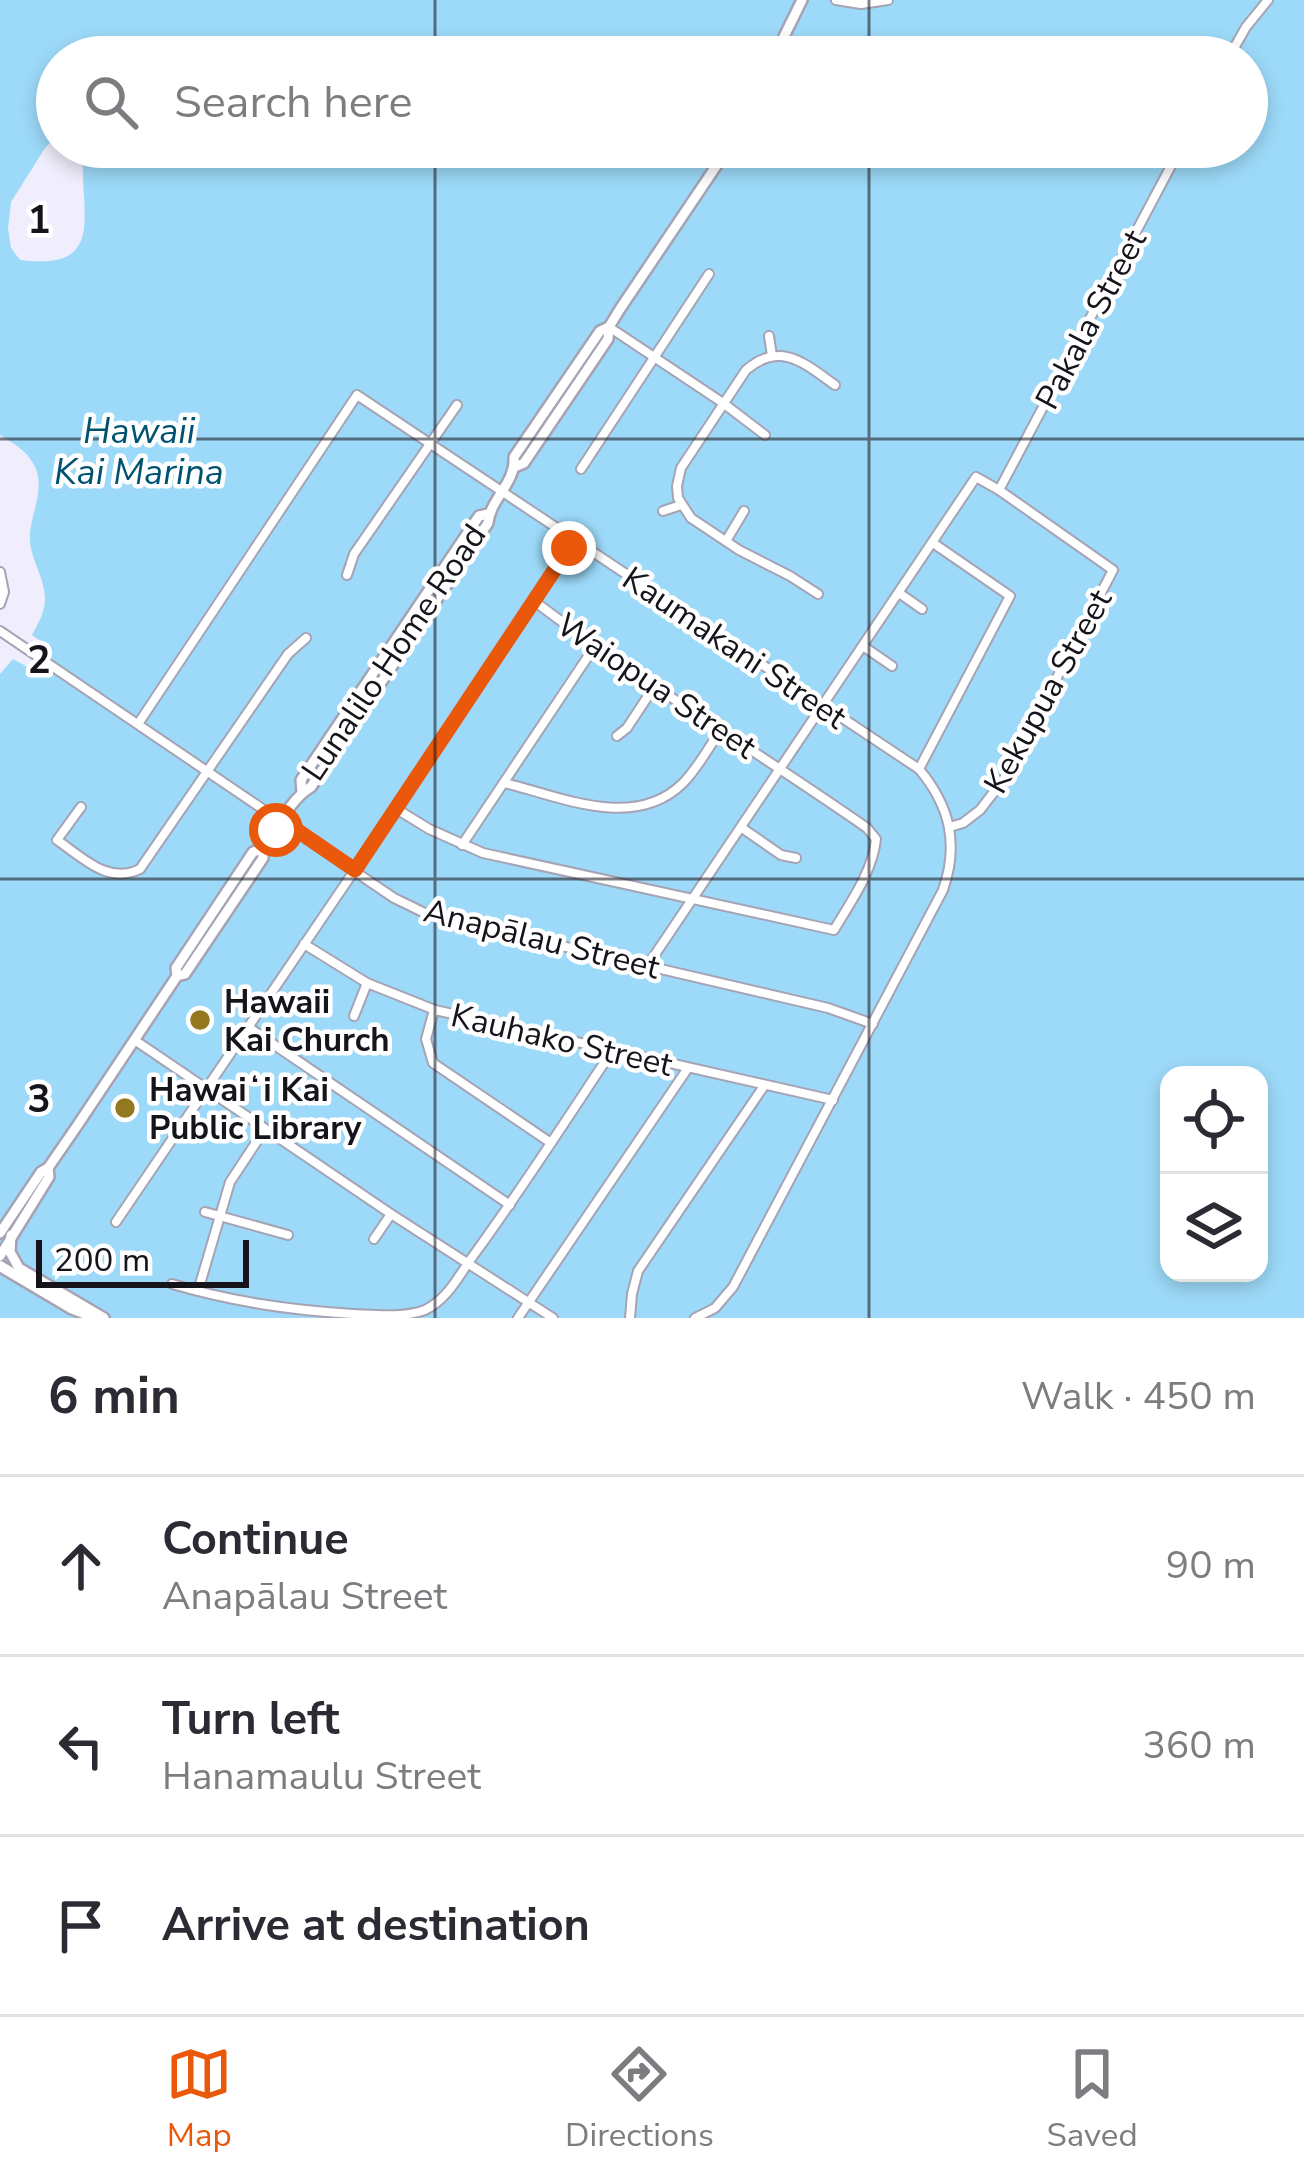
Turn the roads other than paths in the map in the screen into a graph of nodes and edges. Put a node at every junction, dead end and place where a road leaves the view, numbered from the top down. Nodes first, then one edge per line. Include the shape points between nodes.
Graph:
1 (802, 0) edge
2 (836, 0) edge
3 (888, 0) edge
4 (1268, 0) edge
5 (871, 2) edge
6 (784, 36) edge
7 (1241, 36) edge
8 (715, 168) edge
9 (1170, 168) edge
10 (709, 274) dead end
11 (609, 327) junction
12 (769, 337) dead end
13 (653, 356) junction
14 (772, 356) junction
15 (835, 385) dead end
16 (723, 403) junction
17 (457, 405) dead end
18 (765, 435) dead end
19 (431, 442) junction
20 (581, 469) dead end
21 (504, 490) junction
22 (999, 490) junction
23 (681, 505) junction
24 (662, 511) dead end
25 (744, 511) dead end
26 (574, 539) junction
27 (725, 541) junction
28 (932, 543) junction
29 (0, 572) edge
30 (347, 575) dead end
31 (898, 593) junction
32 (818, 594) dead end
33 (534, 601) junction
34 (0, 604) edge
35 (922, 610) dead end
36 (0, 631) edge
37 (306, 638) dead end
38 (595, 646) junction
39 (863, 646) junction
40 (892, 666) dead end
41 (654, 687) junction
42 (823, 706) junction
43 (138, 724) junction
44 (722, 729) junction
45 (617, 736) dead end
46 (781, 768) junction
47 (919, 770) junction
48 (208, 772) junction
49 (505, 784) junction
50 (81, 807) dead end
51 (395, 808) junction
52 (282, 820) junction
53 (950, 826) junction
54 (742, 828) junction
55 (462, 845) junction
56 (796, 858) dead end
57 (355, 870) junction
58 (692, 900) junction
59 (304, 944) junction
60 (648, 965) junction
61 (368, 982) junction
62 (434, 1010) junction
63 (354, 1016) dead end
64 (873, 1024) junction
65 (248, 1027) junction
66 (136, 1040) junction
67 (612, 1051) junction
68 (688, 1069) junction
69 (764, 1086) junction
70 (205, 1088) junction
71 (833, 1100) junction
72 (265, 1129) junction
73 (551, 1143) junction
74 (510, 1205) junction
75 (205, 1212) dead end
76 (391, 1214) junction
77 (219, 1217) junction
78 (116, 1222) dead end
79 (3, 1233) edge
80 (288, 1235) dead end
81 (374, 1239) dead end
82 (0, 1256) edge
83 (467, 1264) junction
84 (0, 1266) edge
85 (172, 1284) dead end
86 (198, 1291) junction
87 (527, 1304) junction
88 (100, 1318) edge
89 (518, 1318) edge
90 (553, 1318) edge
91 (630, 1318) edge
92 (695, 1318) edge

1 - 6 main road
2 - 5 street
3 - 5 street
4 - 7 street
8 - 11 main road, Lunalilo Home Road
9 - 22 street, Pakala Street
10 - 13 street
11 - 13 street
11 - 21 main road, Lunalilo Home Road
12 - 14 street
13 - 16 street
13 - 20 street
14 - 15 street via 795,358
14 - 16 street via 751,365
16 - 18 street
16 - 23 street via 681,468
17 - 19 street
19 - 21 street, Kaumakani Street
19 - 30 street
19 - 43 street, Kaumakani Street via 357,394
21 - 26 street, Kaumakani Street
21 - 52 main road, Lunalilo Home Road via 301,780 302,792
22 - 28 street via 976,477
22 - 53 street, Kekupua Street via 1113,570 1004,779 980,810
23 - 24 street
23 - 27 street
25 - 27 street
26 - 33 street
26 - 42 street, Kaumakani Street
27 - 32 street
28 - 31 street
28 - 47 street via 1010,596
29 - 34 street
31 - 35 street
31 - 39 street
33 - 38 street, Waiopua Street
33 - 51 street
36 - 43 street, Anapālau Street
37 - 48 street
38 - 41 street, Waiopua Street
38 - 49 street
39 - 40 street
39 - 42 street
41 - 44 street, Waiopua Street
41 - 45 street
42 - 46 street
42 - 47 street, Kaumakani Street
43 - 48 street, Anapālau Street
44 - 46 street, Waiopua Street
44 - 49 street via 679,787 640,807 594,806
46 - 54 street
46 - 58 street, Waiopua Street via 876,839 834,930
47 - 53 street, Kaumakani Street
48 - 50 street via 144,866 126,875 106,873 57,840
48 - 52 street, Anapālau Street
49 - 55 street
51 - 55 street
51 - 57 street
52 - 57 street, Anapālau Street
52 - 66 main road, Lunalilo Home Road via 176,968
53 - 64 street via 943,890
54 - 56 street
54 - 58 street
55 - 58 street
57 - 59 street
57 - 60 street, Anapālau Street via 429,915
58 - 60 street
59 - 61 street, Kauhako Street
59 - 65 street
60 - 64 street, Anapālau Street
61 - 62 street, Kauhako Street
61 - 63 street
62 - 67 street, Kauhako Street
62 - 73 street via 426,1039 433,1063
64 - 71 street
65 - 70 street
65 - 74 street
66 - 70 street
66 - 79 main road, Lunalilo Home Road
67 - 68 street, Kauhako Street
67 - 73 street
68 - 69 street, Kauhako Street
68 - 87 street
69 - 71 street, Kauhako Street
69 - 91 street via 638,1271
70 - 72 street
70 - 78 street
71 - 92 street via 728,1295
72 - 76 street
72 - 77 street via 235,1173
73 - 74 street
74 - 83 street
75 - 77 street
76 - 81 street
76 - 83 street
77 - 80 street
77 - 86 street
79 - 82 main road, Lunalilo Home Road
79 - 88 main road via 19,1268
83 - 86 street via 439,1301 402,1316 293,1311
83 - 87 street
84 - 88 main road
85 - 86 street
87 - 89 street
87 - 90 street

